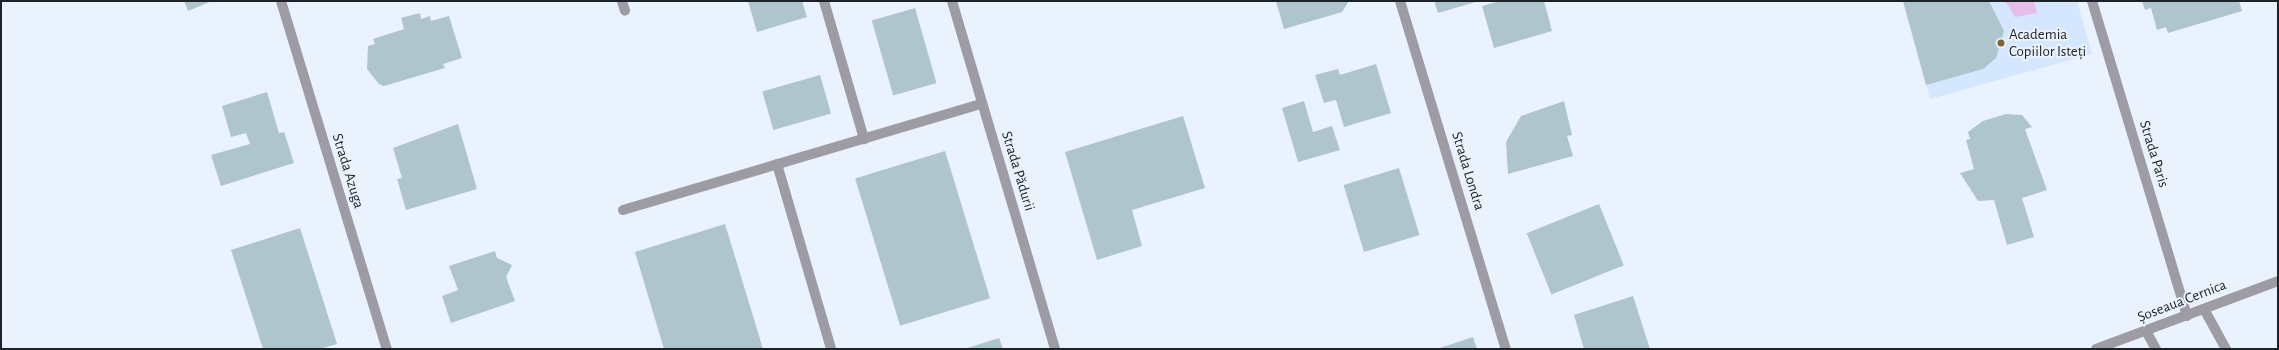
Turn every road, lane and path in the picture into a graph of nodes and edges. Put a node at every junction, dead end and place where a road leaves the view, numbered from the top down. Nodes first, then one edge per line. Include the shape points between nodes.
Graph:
1 (281, 1) edge
2 (622, 1) edge
3 (824, 1) edge
4 (952, 1) edge
5 (1400, 1) edge
6 (2092, 1) edge
7 (625, 11) dead end
8 (982, 104) junction
9 (864, 139) junction
10 (777, 164) junction
11 (623, 210) dead end
12 (2278, 281) edge
13 (2204, 309) junction
14 (2187, 316) junction
15 (2146, 331) junction
16 (387, 349) edge
17 (831, 349) edge
18 (1055, 349) edge
19 (1506, 349) edge
20 (2096, 349) edge
21 (2156, 349) edge
22 (2226, 349) edge

1 - 16 street, Strada Azuga
2 - 7 street
3 - 9 street
4 - 8 street, Strada Pădurii
5 - 19 street, Strada Londra
6 - 14 street, Strada Paris
8 - 9 street
8 - 18 street, Strada Pădurii
9 - 10 street
10 - 11 street
10 - 17 street
12 - 13 street, Șoseaua Cernica
13 - 14 street, Șoseaua Cernica
13 - 22 street
14 - 15 street, Șoseaua Cernica
15 - 20 street, Șoseaua Cernica
15 - 21 street

